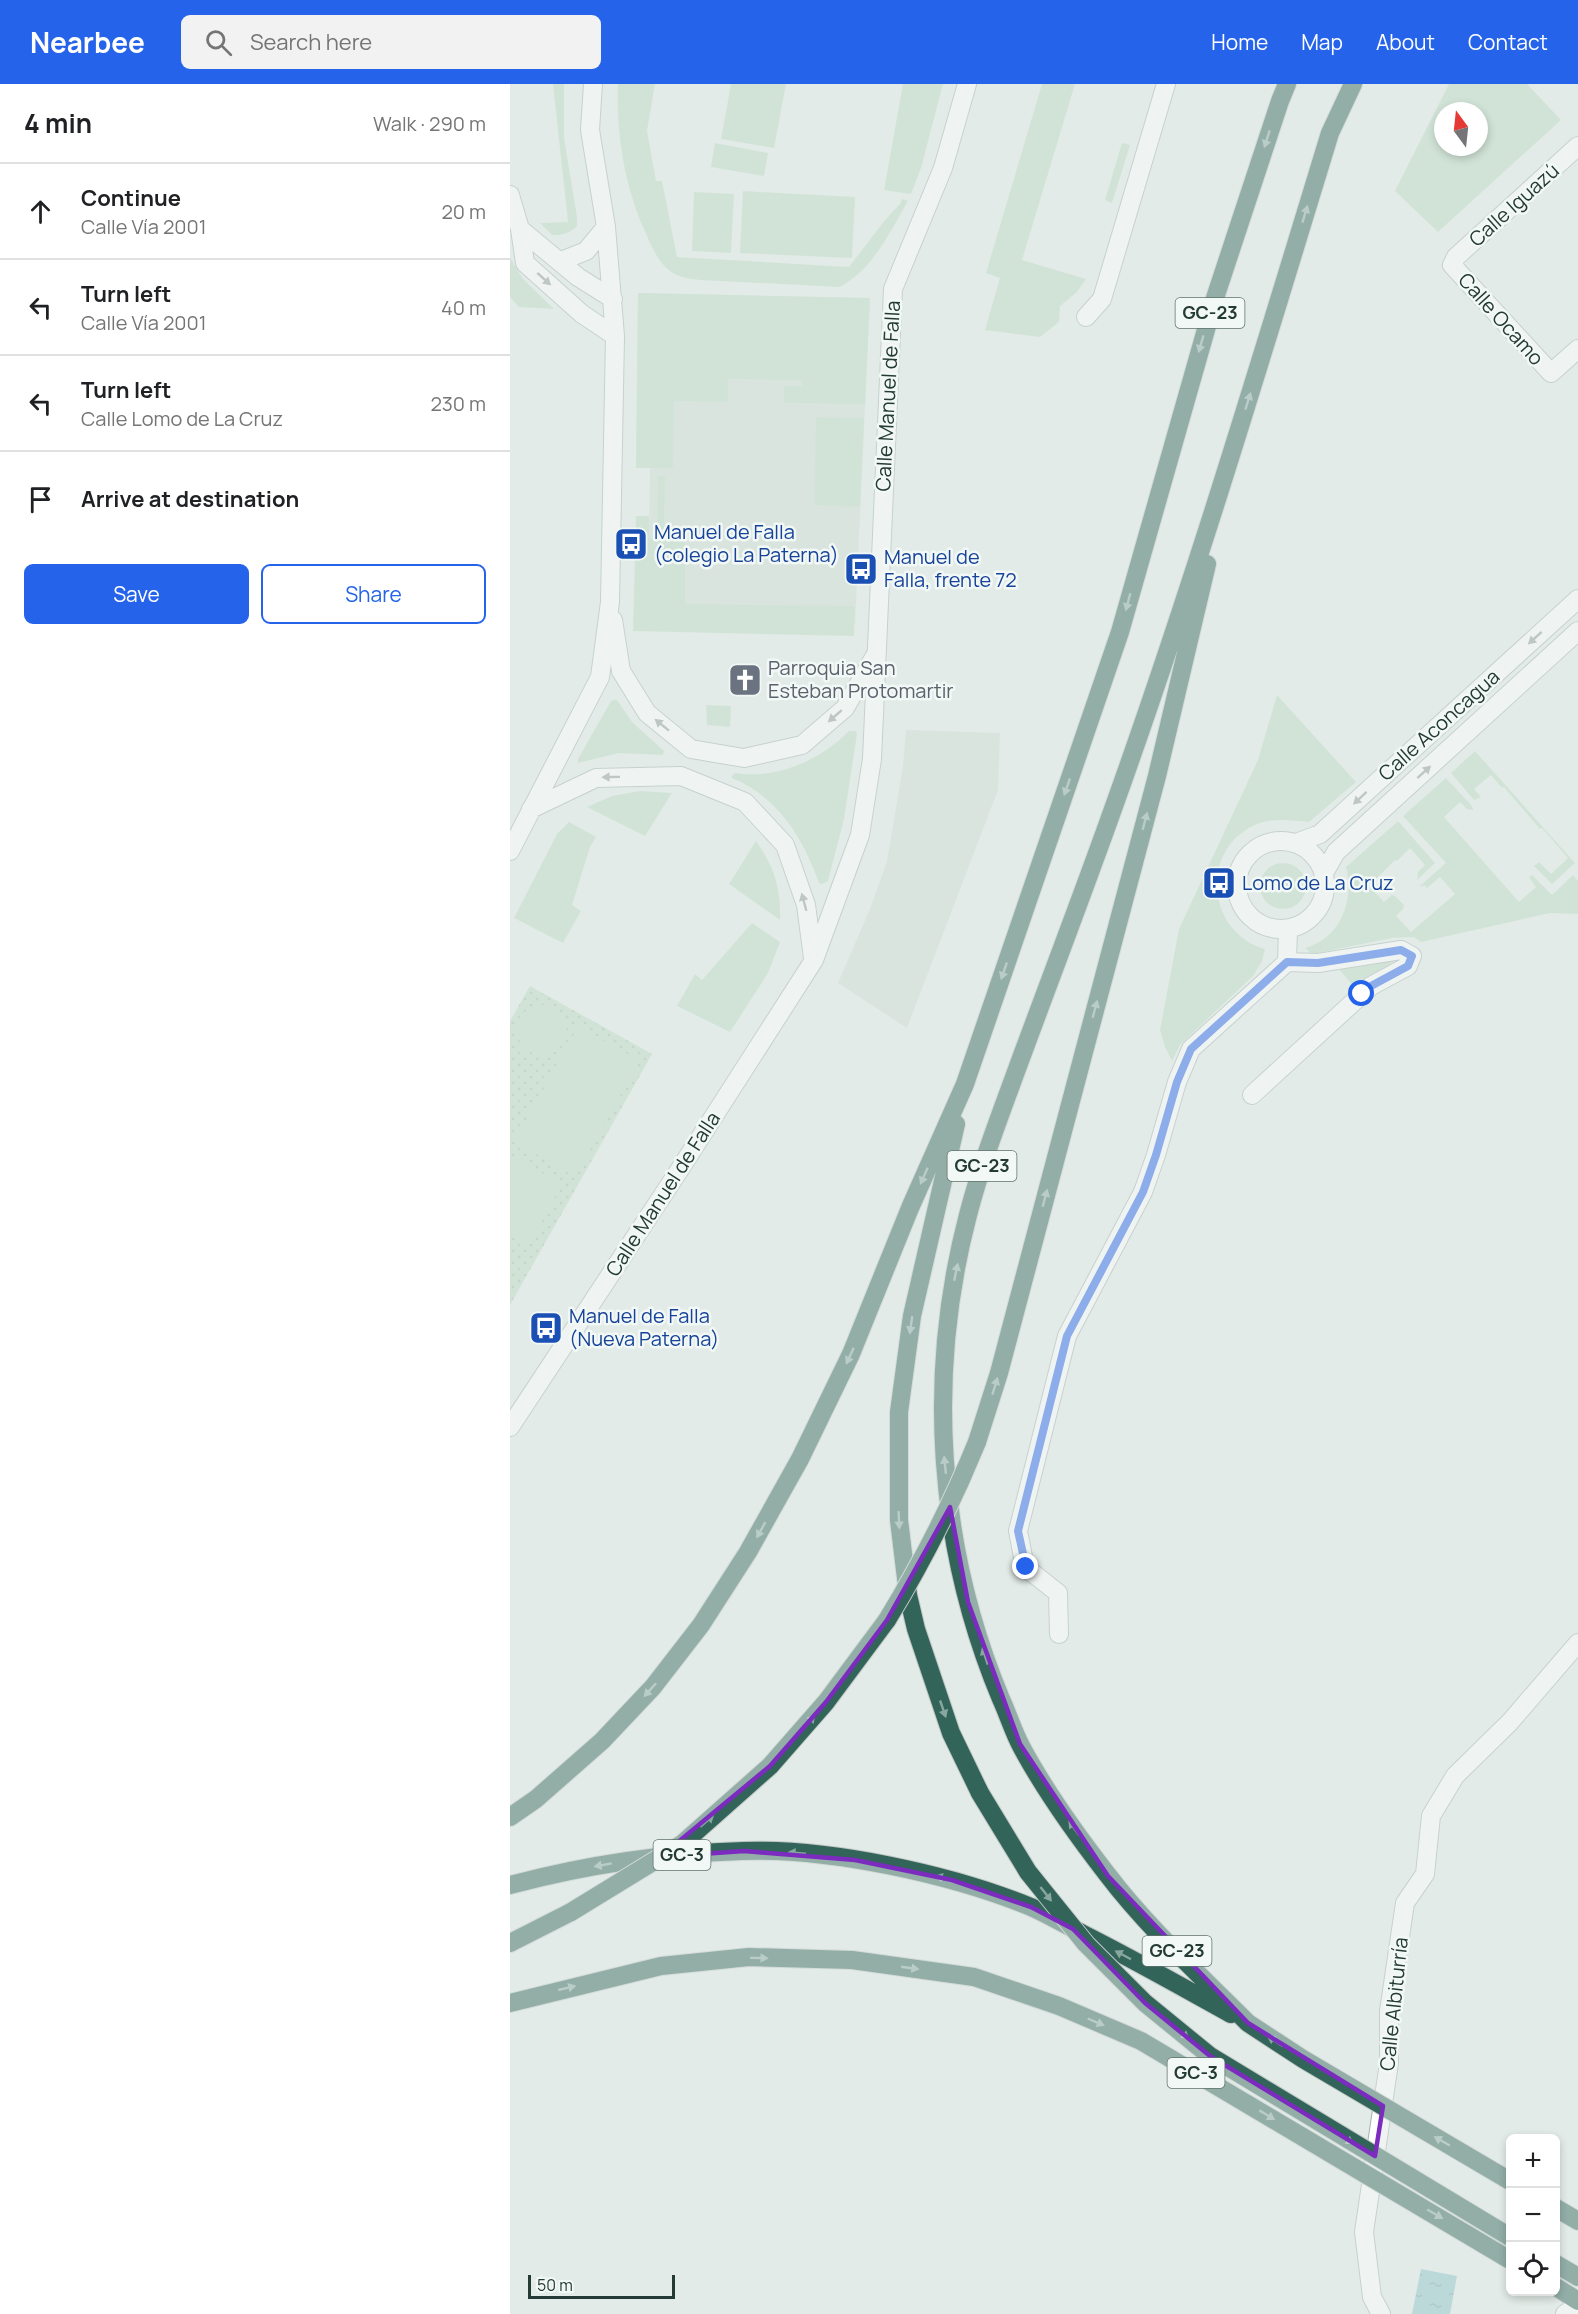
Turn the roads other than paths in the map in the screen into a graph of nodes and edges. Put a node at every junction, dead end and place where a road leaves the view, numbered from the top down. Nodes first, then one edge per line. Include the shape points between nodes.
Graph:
1 (593, 84) edge
2 (967, 84) edge
3 (1166, 84) edge
4 (1287, 84) edge
5 (1353, 84) edge
6 (1578, 146) edge
7 (510, 195) edge
8 (606, 227) junction
9 (520, 229) junction
10 (561, 261) junction
11 (1452, 265) joint
12 (613, 299) junction
13 (1086, 317) dead end
14 (615, 336) junction
15 (1578, 349) edge
16 (1232, 457) junction
17 (1578, 599) edge
18 (610, 602) junction
19 (1578, 631) edge
20 (879, 650) junction
21 (531, 809) junction
22 (1296, 843) junction
23 (510, 851) edge
24 (1324, 873) junction
25 (1288, 929) junction
26 (814, 960) junction
27 (1287, 962) junction
28 (965, 1084) junction
29 (1252, 1095) dead end
30 (510, 1427) edge
31 (1059, 1634) dead end
32 (1578, 1643) edge
33 (510, 1817) edge
34 (510, 1885) edge
35 (510, 1943) edge
36 (510, 2003) edge
37 (1248, 2024) junction
38 (1506, 2179) edge
39 (1560, 2210) edge
40 (1578, 2221) edge
41 (1506, 2235) edge
42 (1506, 2258) edge
43 (1560, 2266) edge
44 (1578, 2277) edge
45 (1560, 2291) edge
46 (1578, 2303) edge
47 (1381, 2314) edge
48 (1565, 2314) edge

1 - 8 street, Calle Manuel de Falla via 590,130
2 - 20 street, Calle Manuel de Falla via 944,168 893,289
3 - 13 street via 1102,299
4 -> 28 highway, GC-23 via 1215,298 1120,632
16 -> 5 highway, GC-23 via 1330,133
6 - 11 street, Calle Iguazú via 1456,257
7 - 9 street
8 - 10 street via 586,251
8 - 12 street, Calle Manuel de Falla
9 - 10 street
9 -> 14 street via 525,262 582,314
10 - 12 street
11 - 15 street, Calle Ocamo via 1551,373
12 - 14 street, Calle Manuel de Falla
14 - 18 street, Calle Manuel de Falla
35 -> 16 highway, bridge via 572,1912 682,1844 770,1766 826,1702 887,1620 955,1497 1002,1361 1157,776
37 -> 16 highway, GC-23 via 1108,1876 1059,1808 1020,1744 971,1614 952,1528 942,1437 943,1356 951,1292 988,1147 1114,807
17 -> 22 street, Calle Aconcagua via 1320,834
20 -> 18 street, Calle Manuel de Falla via 844,708 802,744 744,758 691,749 647,713 621,671
18 - 21 street, Calle Manuel de Falla via 600,677
24 -> 19 street, Calle Aconcagua via 1336,852
20 - 26 street, Calle Manuel de Falla via 872,759 860,835
21 - 23 street, Calle Manuel de Falla
26 -> 21 street via 806,905 785,845 745,802 681,776 596,778
22 - 24 street via 1308,849
22 - 25 street via 1267,843 1244,860 1238,874 1240,902 1248,914 1259,924
24 - 25 street via 1322,903 1308,920
25 - 27 street
26 - 30 street, Calle Manuel de Falla
27 - 29 street via 1318,963 1401,950 1412,956 1408,966 1371,986
27 - 31 street via 1191,1049 1143,1192 1067,1336 1018,1531 1026,1567 1058,1593
28 -> 33 highway via 851,1354 800,1459 748,1552 701,1625 653,1687 602,1741
28 -> 41 highway, GC-23, bridge via 912,1317 899,1412 899,1520 908,1595 951,1733 980,1793 1029,1872 1086,1944 1145,2003 1210,2056
32 - 47 street, Calle Albiturría via 1510,1722 1455,1776 1431,1816 1425,1874 1405,1903 1389,2011 1389,2063 1364,2232 1372,2297
37 -> 34 highway, GC-3, bridge via 1031,1907 952,1880 855,1860 744,1851 639,1859
36 -> 42 highway, GC-3, bridge via 661,1966 749,1958 852,1960 975,1977 1059,2006 1141,2041
38 -> 37 highway, GC-3, bridge
39 - 40 highway
43 - 44 highway
45 - 46 highway
46 - 48 street

